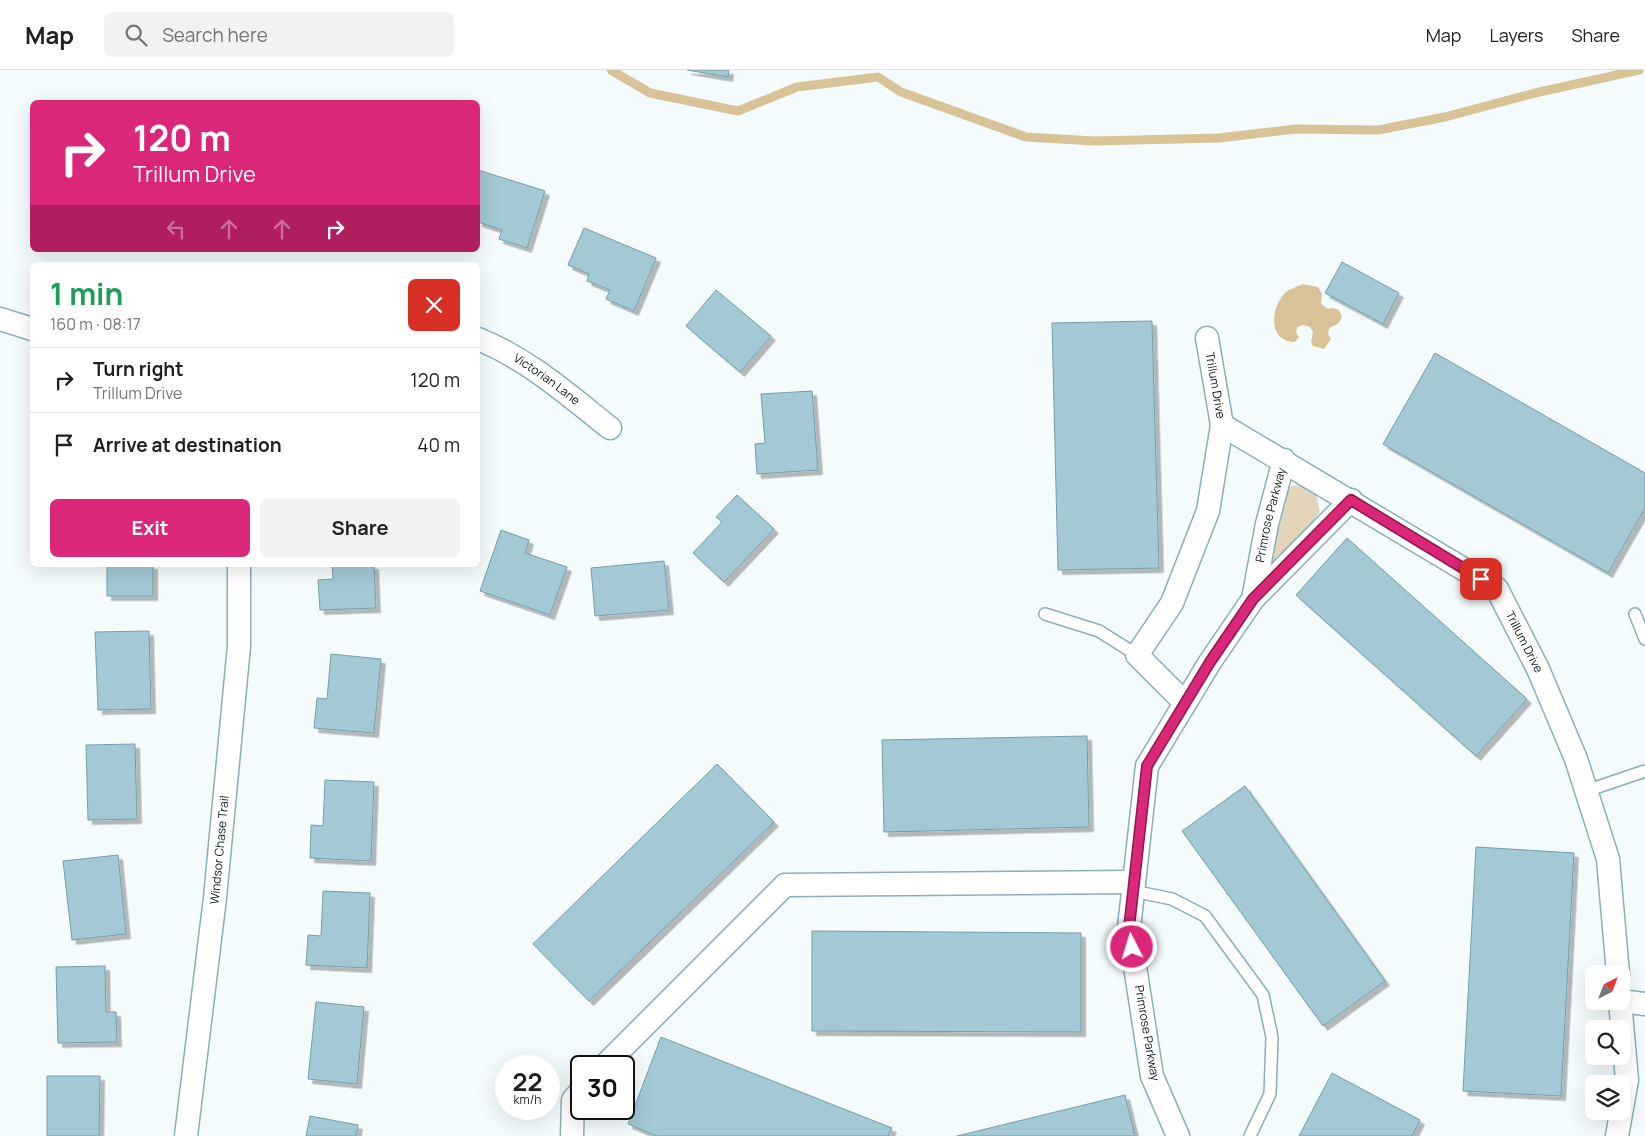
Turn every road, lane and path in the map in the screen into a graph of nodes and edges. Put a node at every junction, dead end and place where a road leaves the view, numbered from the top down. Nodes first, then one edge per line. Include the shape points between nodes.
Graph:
1 (0, 318) edge
2 (30, 329) edge
3 (1207, 338) dead end
4 (480, 340) edge
5 (1222, 425) junction
6 (610, 428) dead end
7 (1284, 460) junction
8 (1351, 500) junction
9 (239, 567) edge
10 (1253, 599) junction
11 (1044, 614) dead end
12 (1635, 614) dead end
13 (1645, 639) edge
14 (1137, 655) junction
15 (1185, 703) junction
16 (1645, 772) edge
17 (1586, 791) junction
18 (1133, 887) junction
19 (1617, 965) edge
20 (1630, 1002) edge
21 (1645, 1004) edge
22 (1622, 1010) edge
23 (615, 1055) edge
24 (572, 1120) edge
25 (186, 1136) edge
26 (572, 1136) edge
27 (1178, 1136) edge
28 (1250, 1136) edge
29 (1617, 1136) edge

1 - 2 street
3 - 5 street, Trillum Drive
4 - 6 street, Victorian Lane via 506,350 535,368
5 - 7 street, Trillum Drive
5 - 14 street via 1208,511 1172,603
7 - 8 street, Trillum Drive
7 - 10 street, Primrose Parkway via 1267,524
8 - 10 street, Primrose Parkway
8 - 17 street, Trillum Drive via 1497,589 1538,669
9 - 25 street, Windsor Chase Trail via 238,656 215,898
10 - 15 street, Primrose Parkway
11 - 14 lane via 1099,631
12 - 13 lane
14 - 15 street
15 - 18 street, Primrose Parkway via 1147,766
16 - 17 lane
17 - 19 street, Trillum Drive via 1608,859
18 - 23 street via 785,885
18 - 27 street, Primrose Parkway via 1129,928 1152,1076
18 - 28 lane via 1172,899 1205,916 1263,995 1272,1037 1270,1094
20 - 21 street
22 - 29 street via 1627,1080
24 - 26 street

